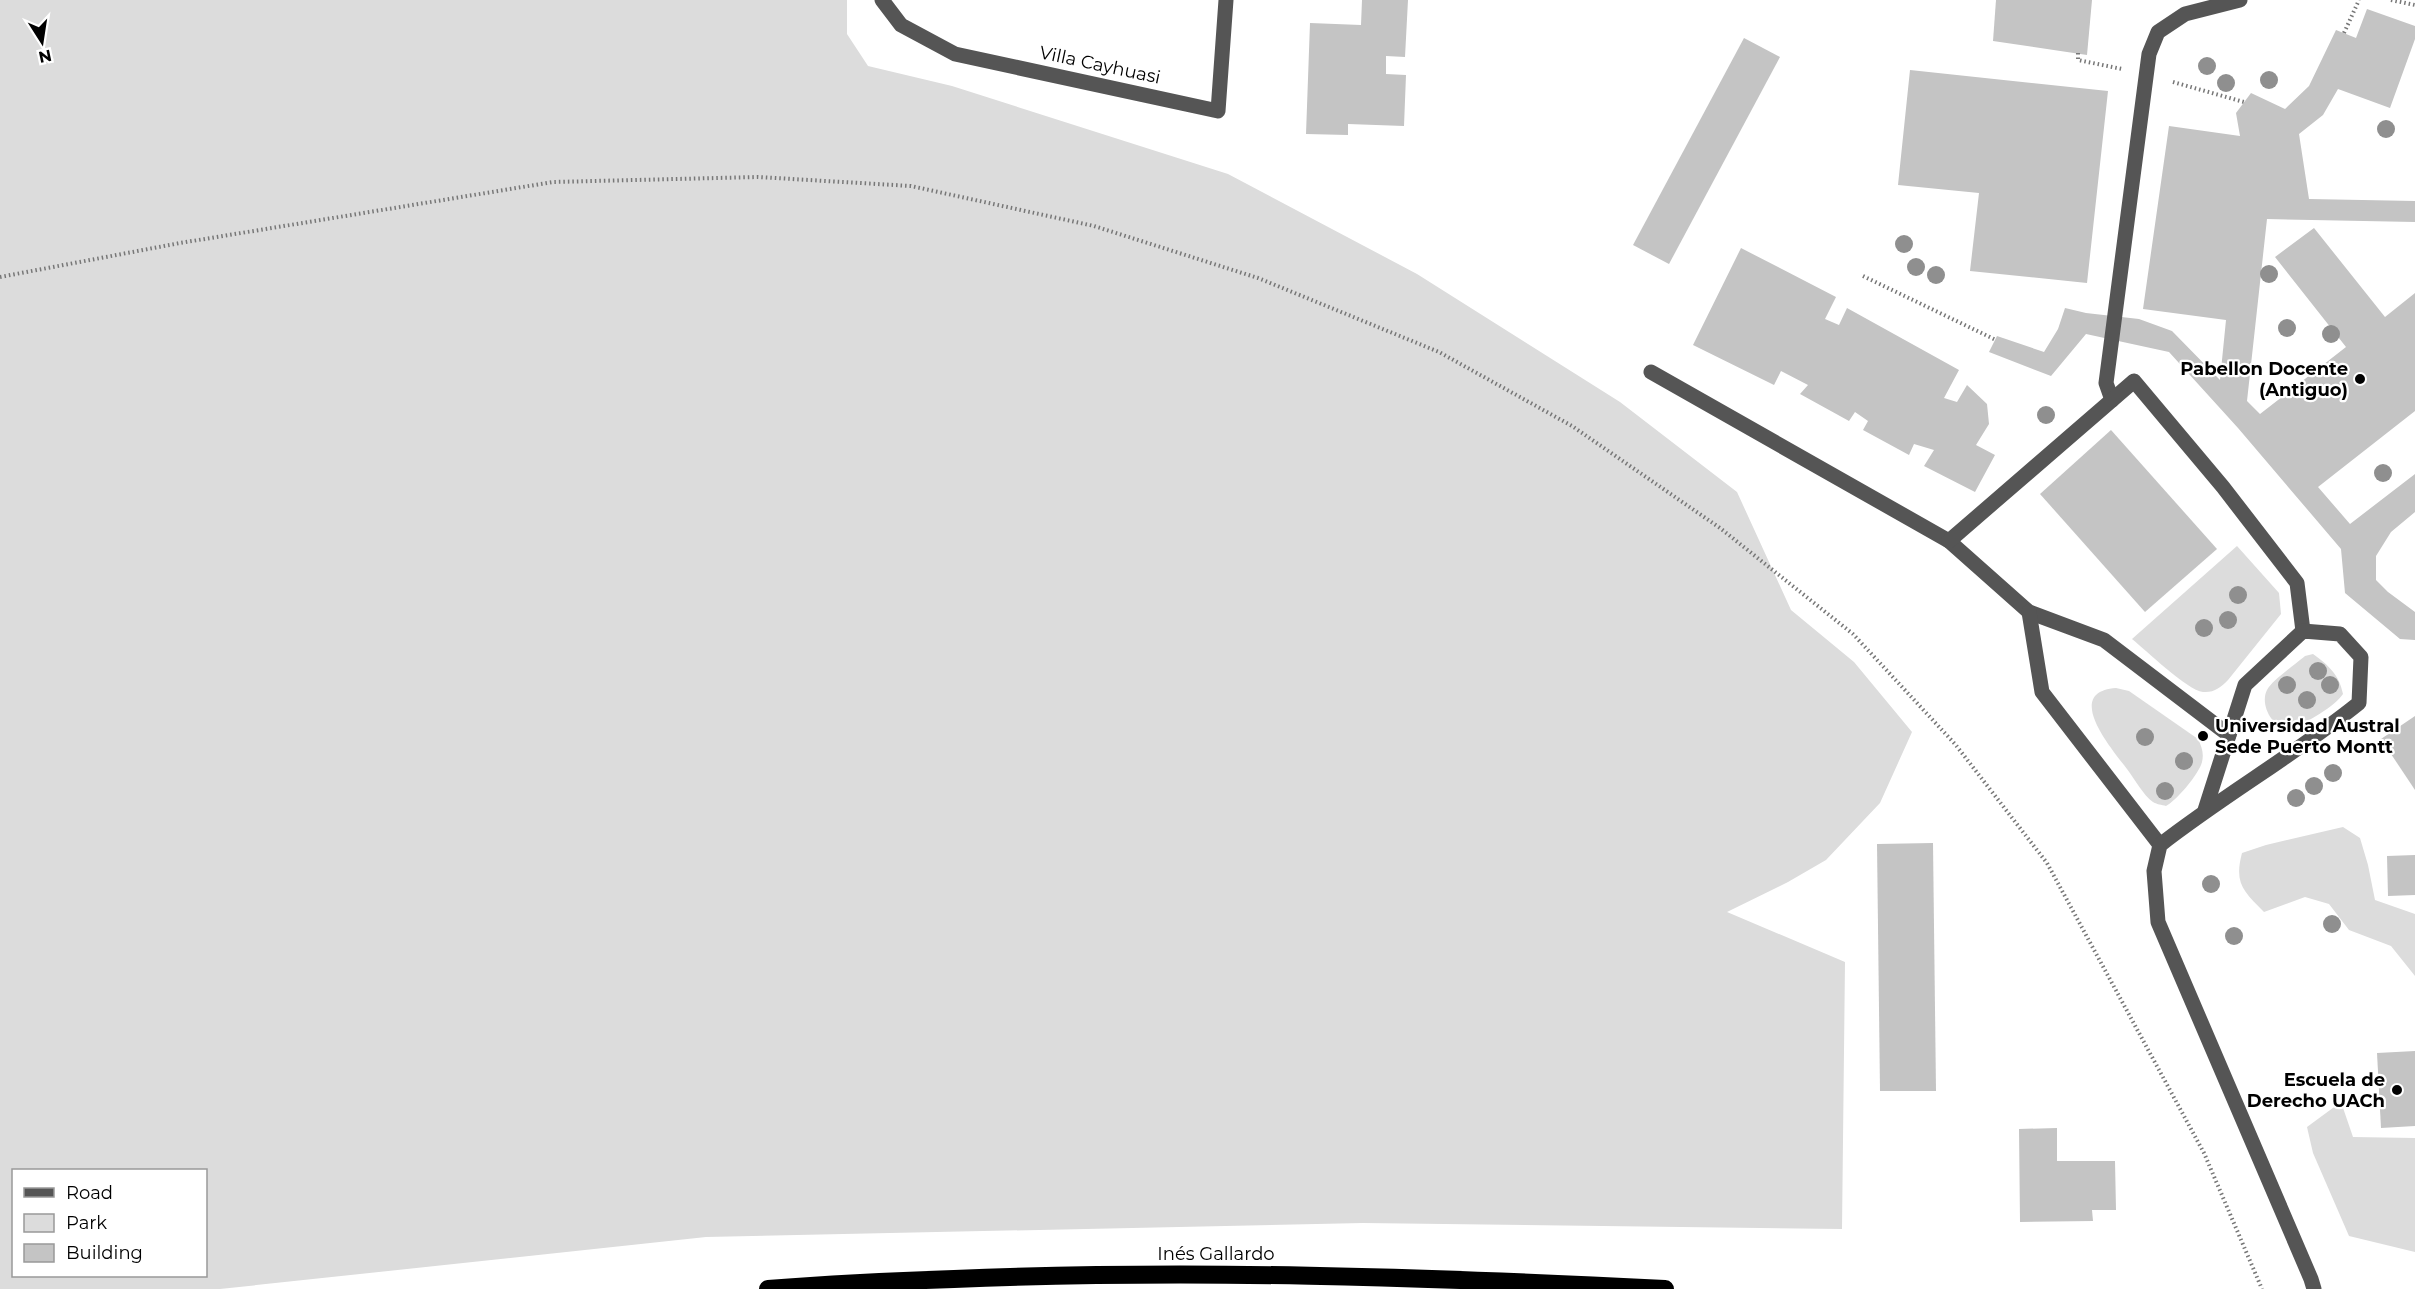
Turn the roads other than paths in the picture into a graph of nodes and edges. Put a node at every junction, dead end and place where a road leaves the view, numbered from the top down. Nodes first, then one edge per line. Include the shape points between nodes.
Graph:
1 (882, 0) edge
2 (1226, 0) edge
3 (2240, 0) edge
4 (1651, 372) dead end
5 (2112, 400) junction
6 (1948, 541) junction
7 (2029, 612) junction
8 (2303, 631) junction
9 (2229, 735) junction
10 (2205, 810) junction
11 (2160, 845) junction
12 (768, 1289) edge
13 (1665, 1289) edge
14 (2313, 1289) edge

1 - 2 street, Villa Cayhuasi via 901,25 955,54 1218,111
3 - 5 street via 2185,14 2158,32 2149,54 2106,383
4 - 6 street
5 - 6 street
5 - 8 street via 2134,381 2215,478 2298,583
6 - 7 street
7 - 9 street via 2104,640
7 - 11 street via 2042,692
8 - 9 street via 2245,685
8 - 10 street via 2340,634 2361,657 2359,703
9 - 10 street
10 - 11 street
11 - 14 street via 2154,871 2158,922
12 - 13 highway, Inés Gallardo via 1025,1276 1187,1274 1384,1276

